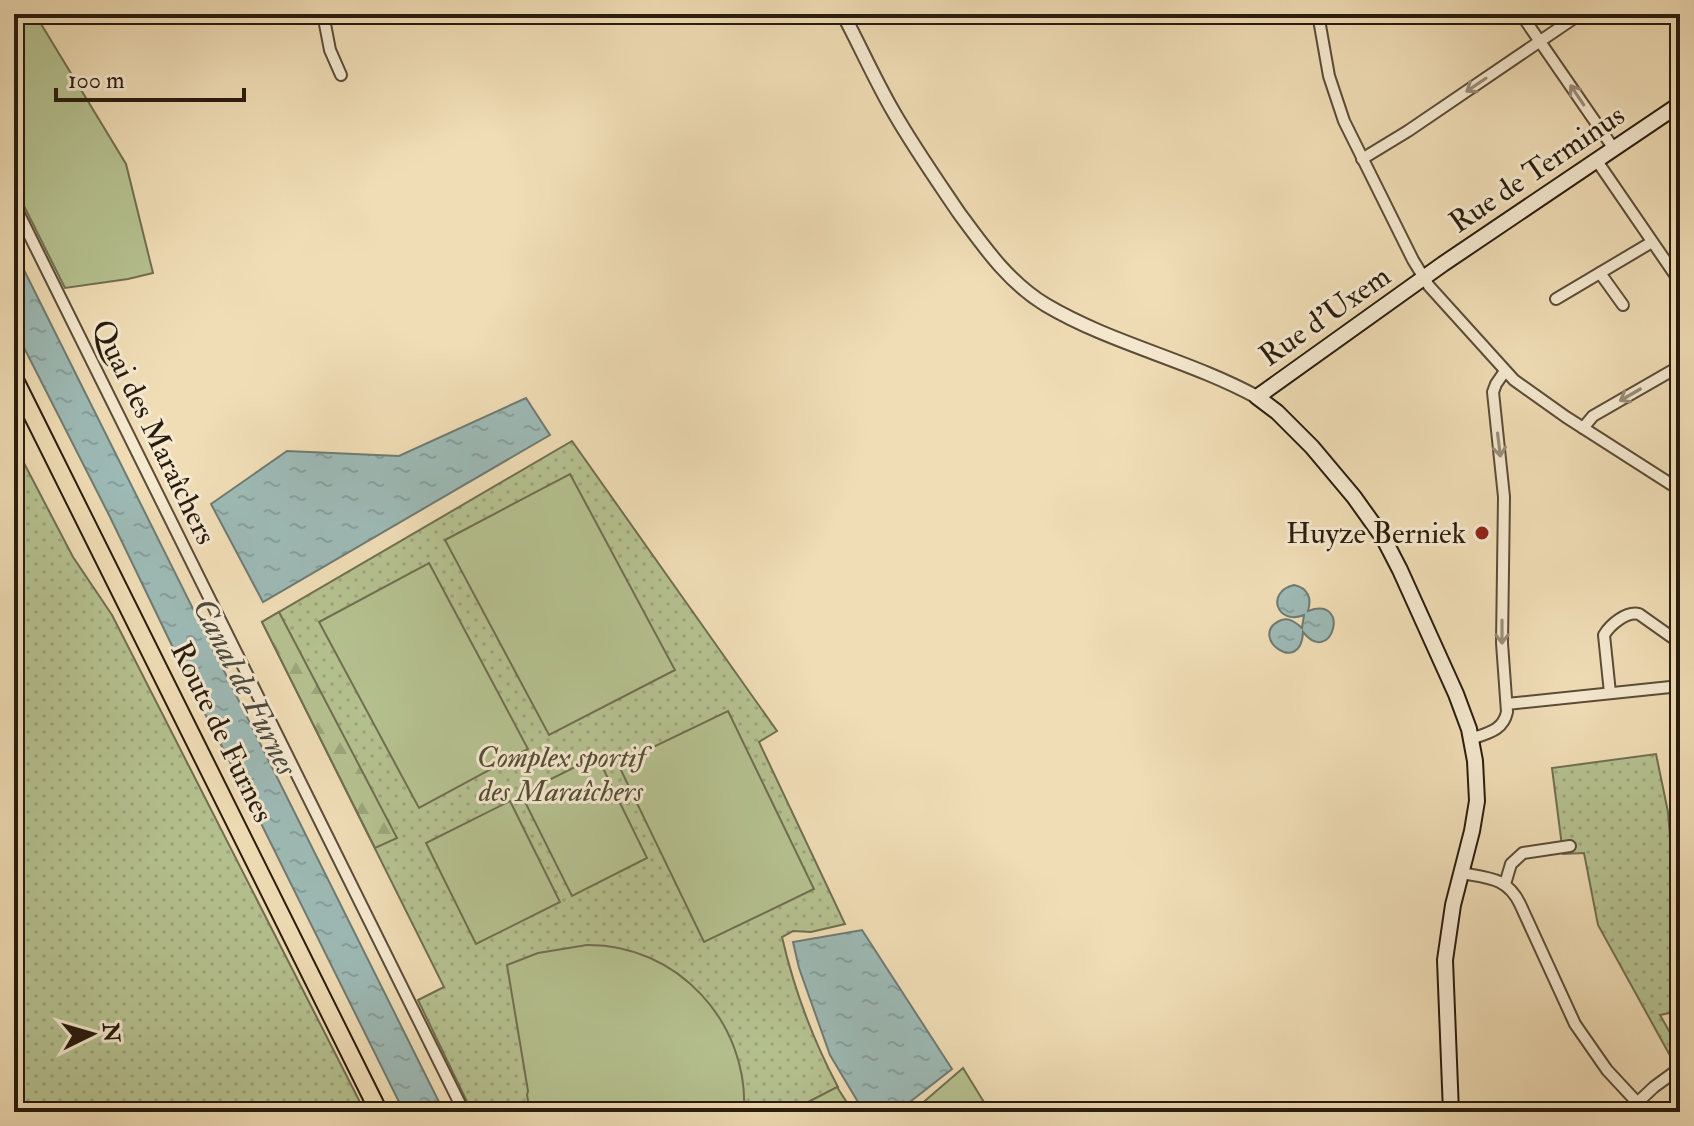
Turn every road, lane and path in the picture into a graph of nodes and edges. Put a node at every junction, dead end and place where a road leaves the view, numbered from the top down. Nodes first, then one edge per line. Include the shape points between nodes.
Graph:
1 (323, 14) edge
2 (843, 14) edge
3 (1318, 14) edge
4 (1521, 14) edge
5 (1580, 14) edge
6 (1540, 42) junction
7 (341, 75) dead end
8 (1680, 104) edge
9 (1614, 149) junction
10 (1362, 159) junction
11 (1597, 161) junction
12 (14, 204) edge
13 (1652, 242) junction
14 (1600, 273) junction
15 (1424, 278) junction
16 (1680, 282) edge
17 (1556, 299) dead end
18 (1623, 305) dead end
19 (1680, 366) edge
20 (1505, 371) junction
21 (14, 378) edge
22 (1257, 397) junction
23 (1583, 428) junction
24 (1680, 490) edge
25 (1680, 643) edge
26 (1680, 686) edge
27 (1610, 693) junction
28 (1507, 704) junction
29 (1471, 739) junction
30 (1570, 846) dead end
31 (1461, 873) junction
32 (1505, 884) junction
33 (1680, 1068) edge
34 (1637, 1103) junction
35 (379, 1112) edge
36 (464, 1112) edge
37 (1451, 1112) edge
38 (1646, 1112) edge

1 - 7 street
2 - 22 street via 927,166 989,253 1024,290 1069,318
3 - 10 street via 1335,96
4 - 6 street
5 - 6 street
9 -> 6 street
6 -> 10 street
8 - 9 main road, Rue de Terminus
9 - 11 main road, Rue de Terminus
10 - 15 street
11 - 13 street
11 - 15 main road, Rue de Terminus
12 - 36 street, Quai des Maraîchers
13 - 14 street
13 - 16 street
14 - 17 street
14 - 18 street
15 - 20 street
15 - 22 main road, Rue d'Uxem
19 -> 23 street via 1593,416
20 - 23 street
20 -> 28 street via 1493,392 1504,497
21 - 35 main road, Route de Furnes
22 - 29 main road via 1312,447 1384,539 1456,694
23 - 24 street
25 - 27 street via 1639,614 1628,614 1604,635
26 - 27 street
27 - 28 street
28 - 29 street via 1500,727
29 - 31 main road via 1477,793
30 - 32 street via 1523,853 1511,864
31 - 32 street
31 - 37 main road via 1445,960
32 - 34 street via 1517,898 1575,1024
33 - 34 street
34 - 38 street

